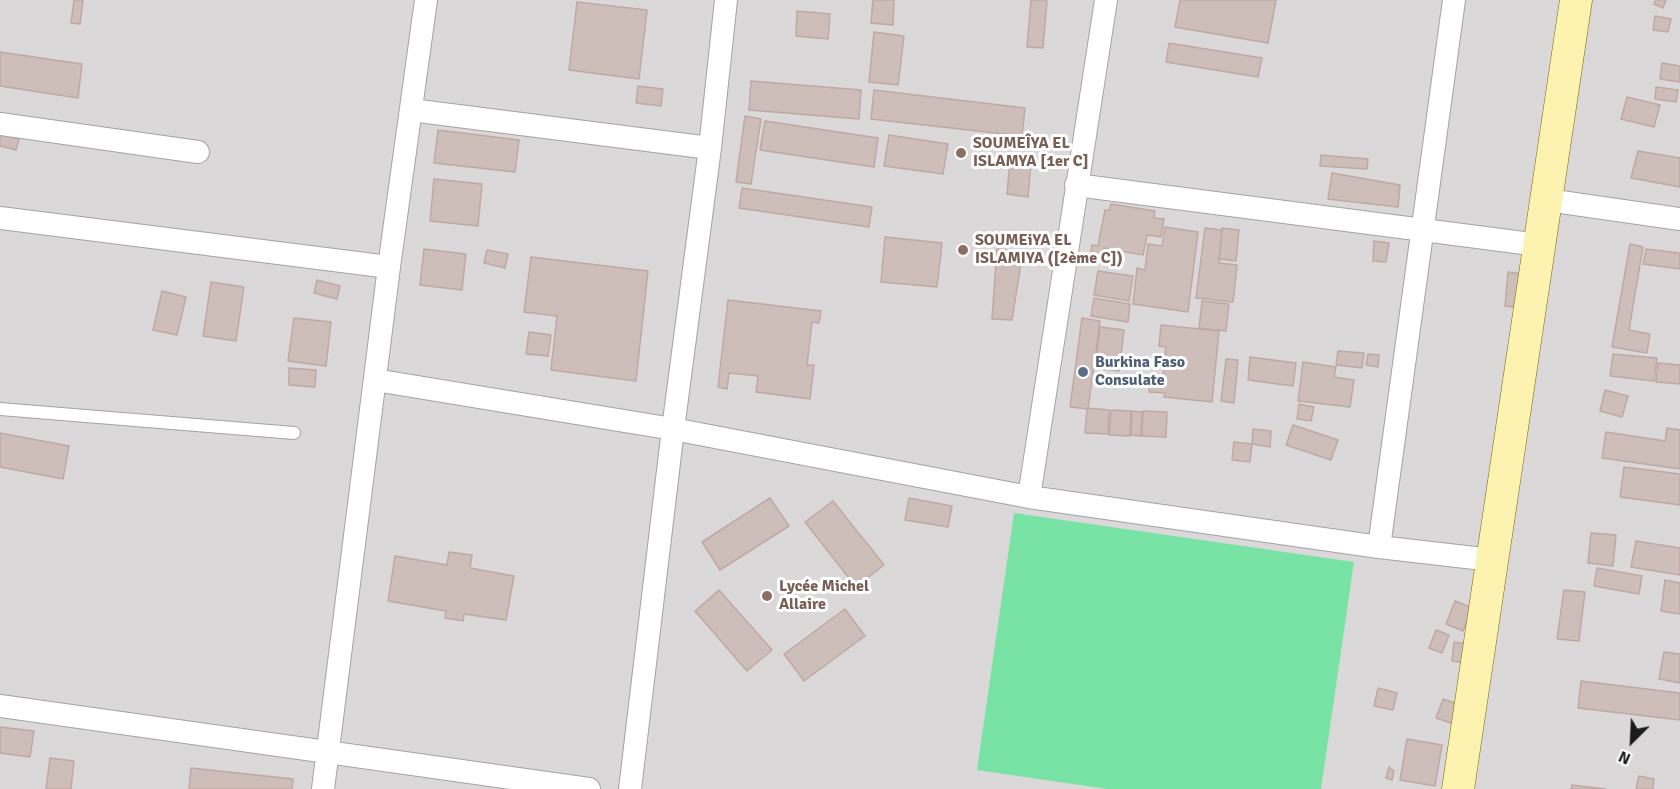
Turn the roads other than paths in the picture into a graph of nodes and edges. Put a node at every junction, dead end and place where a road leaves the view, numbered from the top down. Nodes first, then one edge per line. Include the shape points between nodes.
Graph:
1 (426, 0) edge
2 (726, 0) edge
3 (1106, 0) edge
4 (1454, 0) edge
5 (1576, 0) edge
6 (411, 110) junction
7 (0, 123) edge
8 (710, 148) junction
9 (198, 152) dead end
10 (1076, 185) junction
11 (1547, 200) junction
12 (0, 218) edge
13 (1680, 219) edge
14 (1422, 230) junction
15 (1539, 245) junction
16 (389, 267) junction
17 (375, 380) junction
18 (0, 409) edge
19 (673, 429) junction
20 (294, 433) dead end
21 (1029, 497) junction
22 (1378, 547) junction
23 (1492, 560) junction
24 (0, 706) edge
25 (327, 752) junction
26 (323, 789) edge
27 (589, 789) edge
28 (630, 789) edge
29 (1458, 789) edge

1 - 6 street
2 - 8 street
3 - 10 street
4 - 14 street
5 - 11 main road
6 - 8 street
6 - 16 street
7 - 9 street
8 - 19 street
10 - 14 street
10 - 21 street
11 - 13 street
11 - 15 main road
12 - 16 street
14 - 15 street
14 - 22 street
15 - 23 main road
16 - 17 street
17 - 19 street
17 - 25 street
18 - 20 lane
19 - 21 street
19 - 28 street
21 - 22 street
22 - 23 street
23 - 29 main road
24 - 25 street
25 - 26 street
25 - 27 street

